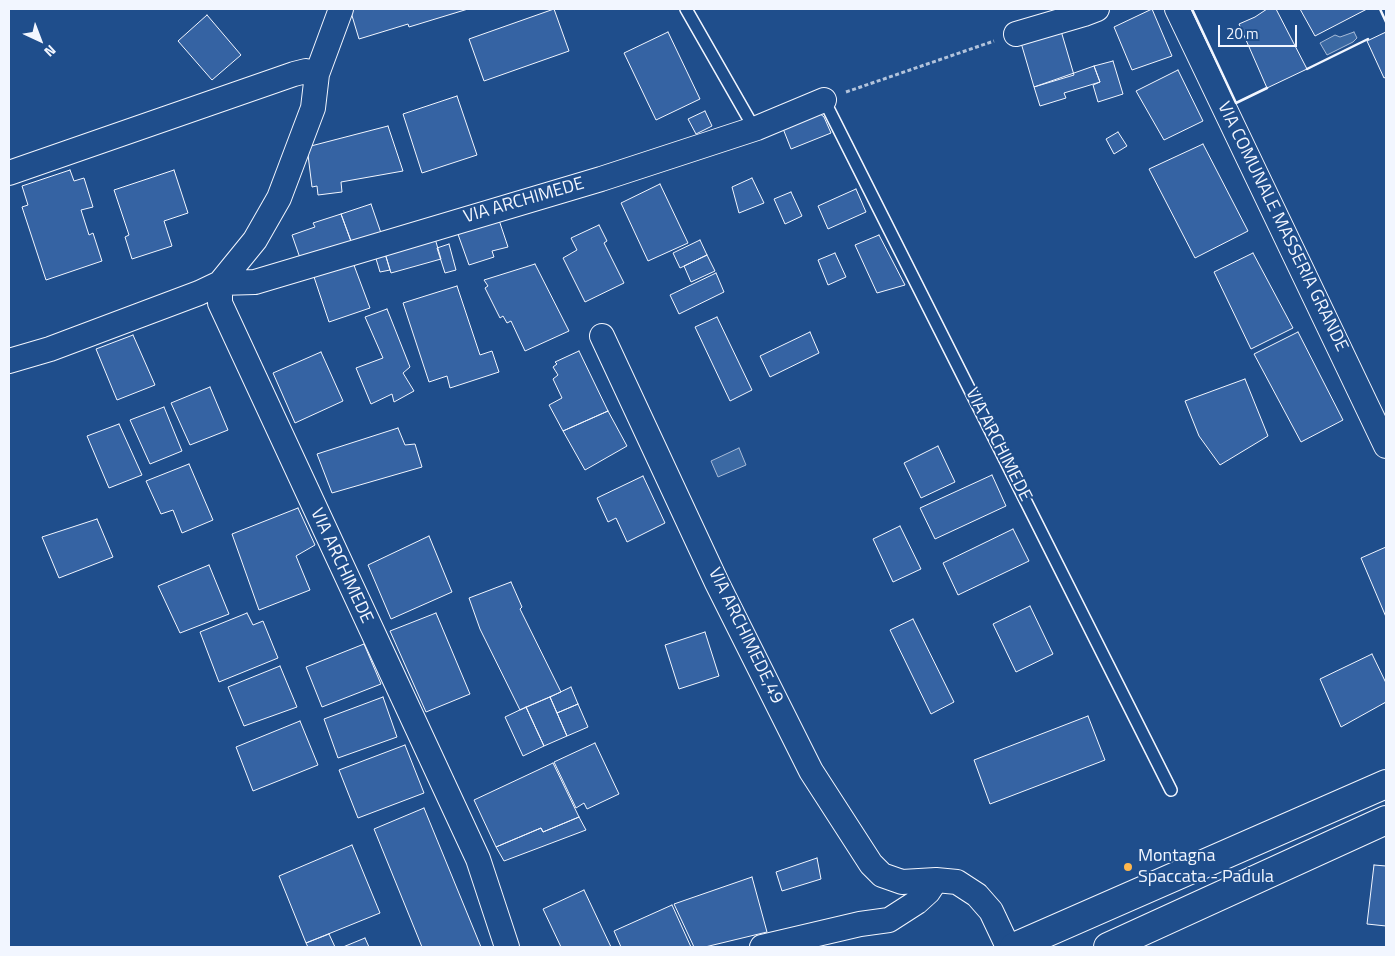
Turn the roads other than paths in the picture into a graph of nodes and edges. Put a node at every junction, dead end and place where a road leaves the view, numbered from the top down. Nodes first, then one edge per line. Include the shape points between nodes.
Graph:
1 (341, 9) edge
2 (686, 9) edge
3 (1097, 9) edge
4 (1177, 9) edge
5 (1016, 34) road end
6 (317, 74) junction
7 (824, 100) joint
8 (754, 128) junction
9 (9, 173) edge
10 (220, 283) junction
11 (602, 336) dead end
12 (9, 361) edge
13 (1386, 446) edge
14 (1386, 784) edge
15 (1171, 790) dead end
16 (1386, 820) edge
17 (936, 880) junction
18 (507, 947) edge
19 (762, 947) edge
20 (1008, 947) edge
21 (1014, 947) edge
22 (1108, 947) edge

1 - 6 street
2 - 8 lane
3 - 5 street
4 - 13 street, VIA COMUNALE MASSERIA GRANDE
6 - 9 street via 306,71 294,74
6 - 10 street via 313,108 278,198 255,240
7 - 8 street, VIA ARCHIMEDE
7 - 15 lane, VIA ARCHIMEDE
8 - 10 street, VIA ARCHIMEDE via 601,179 254,282
10 - 12 street, VIA ARCHIMEDE via 50,349
10 - 18 street, VIA ARCHIMEDE via 220,303 478,859
11 - 17 street, VIA ARCHIMEDE,49 via 717,583 811,771 882,875 902,882
14 - 21 main road
16 - 22 main road
17 - 19 street via 917,902 889,920
17 - 20 street, VIA ARCHIMEDE,49 via 958,882 977,895 991,912

